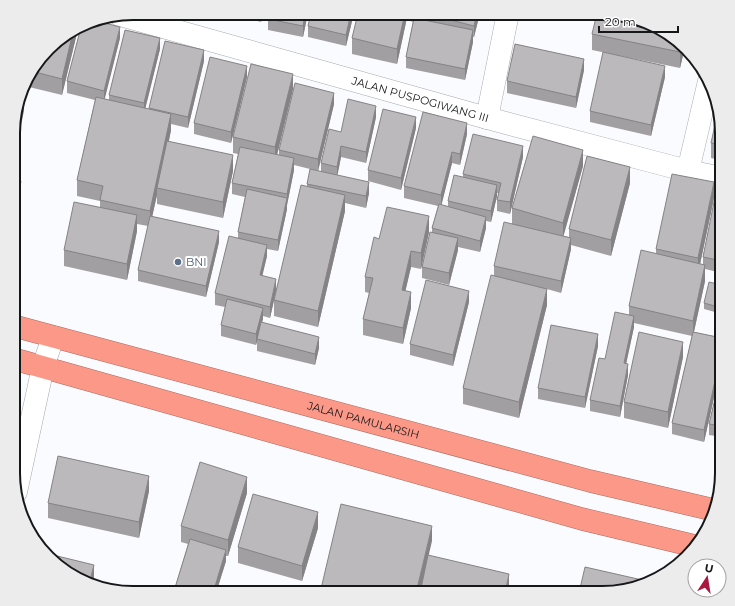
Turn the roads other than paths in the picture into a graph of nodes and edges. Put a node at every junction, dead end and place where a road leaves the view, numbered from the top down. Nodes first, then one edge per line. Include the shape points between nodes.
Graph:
1 (138, 20) edge
2 (507, 20) edge
3 (707, 91) edge
4 (487, 118) junction
5 (688, 171) junction
6 (715, 177) edge
7 (20, 328) edge
8 (53, 337) junction
9 (20, 360) edge
10 (44, 366) junction
11 (20, 474) edge
12 (709, 509) edge
13 (690, 545) edge

1 - 4 street, JALAN PUSPOGIWANG III
2 - 4 street
3 - 5 street
4 - 5 street, JALAN PUSPOGIWANG III
5 - 6 street, JALAN PUSPOGIWANG III
7 - 8 highway, JALAN PAMULARSIH
8 - 10 street
8 - 12 highway, JALAN PAMULARSIH via 582,479
9 - 10 highway
10 - 11 street
10 - 13 highway via 582,519

